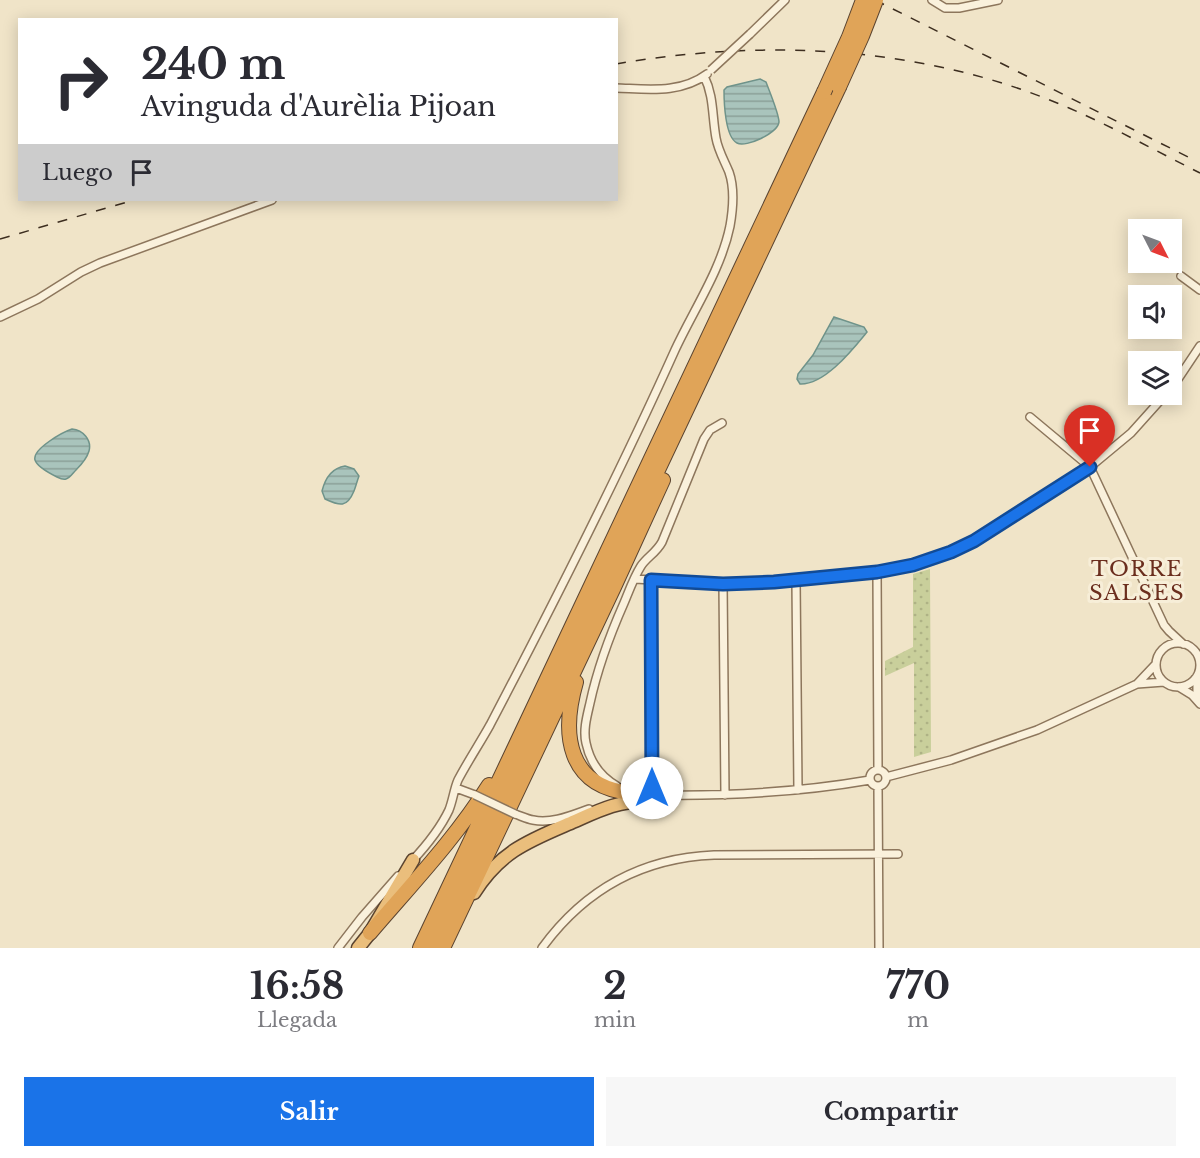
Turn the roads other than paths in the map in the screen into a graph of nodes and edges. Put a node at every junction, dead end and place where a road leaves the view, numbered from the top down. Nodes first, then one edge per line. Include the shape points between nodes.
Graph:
1 (785, 0) edge
2 (863, 0) edge
3 (876, 0) edge
4 (932, 0) edge
5 (998, 0) edge
6 (704, 76) junction
7 (618, 88) edge
8 (269, 201) edge
9 (766, 241) junction
10 (1181, 276) dead end
11 (1200, 290) edge
12 (0, 317) edge
13 (1200, 346) edge
14 (1182, 373) edge
15 (1156, 405) edge
16 (1030, 417) dead end
17 (722, 423) dead end
18 (1090, 467) junction
19 (646, 517) junction
20 (877, 572) junction
21 (635, 579) junction
22 (651, 580) junction
23 (796, 581) junction
24 (723, 584) junction
25 (1183, 644) junction
26 (1191, 647) junction
27 (1200, 647) edge
28 (1200, 664) edge
29 (1155, 665) junction
30 (1197, 676) junction
31 (546, 681) junction
32 (1164, 682) junction
33 (1137, 684) junction
34 (1179, 687) junction
35 (1200, 702) edge
36 (878, 770) junction
37 (886, 777) junction
38 (870, 780) junction
39 (878, 786) junction
40 (456, 788) junction
41 (798, 790) junction
42 (644, 794) junction
43 (660, 795) junction
44 (725, 795) junction
45 (879, 854) junction
46 (898, 854) dead end
47 (413, 860) junction
48 (370, 933) junction
49 (338, 948) edge
50 (358, 948) edge
51 (420, 948) edge
52 (432, 948) edge
53 (445, 948) edge
54 (542, 948) edge
55 (879, 948) edge

1 - 6 street, bridge
2 - 31 highway, bridge via 824,92
3 - 9 highway, bridge
4 - 5 street via 945,8
6 - 7 street via 666,90
6 - 40 street via 712,97 717,143 732,188 723,250 601,507
8 - 12 street via 100,262
9 - 19 highway via 760,265
9 - 52 highway
10 - 11 street
13 - 14 street
15 - 18 street via 1131,433
16 - 18 street
17 - 21 street via 704,439 662,542
18 - 20 street via 962,547 930,560
18 - 25 street via 1164,625
19 - 42 highway via 641,536 582,664 568,732 575,759 594,781 616,791
19 - 53 highway
20 - 23 street
20 - 36 street
21 - 22 street
21 - 42 street via 601,660 585,733 596,768 615,785
22 - 24 street
22 - 42 street
23 - 24 street
23 - 41 street
24 - 44 street
25 - 26 street
25 - 29 street via 1166,646
26 - 27 street
26 - 28 street
28 - 30 street
29 - 32 street
29 - 33 street
30 - 34 street
30 - 35 street
31 - 48 highway via 473,810
31 - 51 highway
32 - 33 street
32 - 34 street
33 - 37 street via 1009,741
34 - 35 street
36 - 37 street
36 - 38 street
37 - 39 street via 884,784
38 - 39 street
38 - 41 street
39 - 45 street
40 - 42 street, bridge via 532,820 566,817
40 - 47 street via 445,818
41 - 44 street
42 - 43 street via 658,790
42 - 43 street via 651,804 657,803
42 - 53 highway via 604,807 528,841 507,855 477,890
43 - 44 street
45 - 46 street
45 - 54 street via 714,855 664,862 627,875 592,895 564,920
45 - 55 street
47 - 48 highway
47 - 49 street
48 - 50 highway

